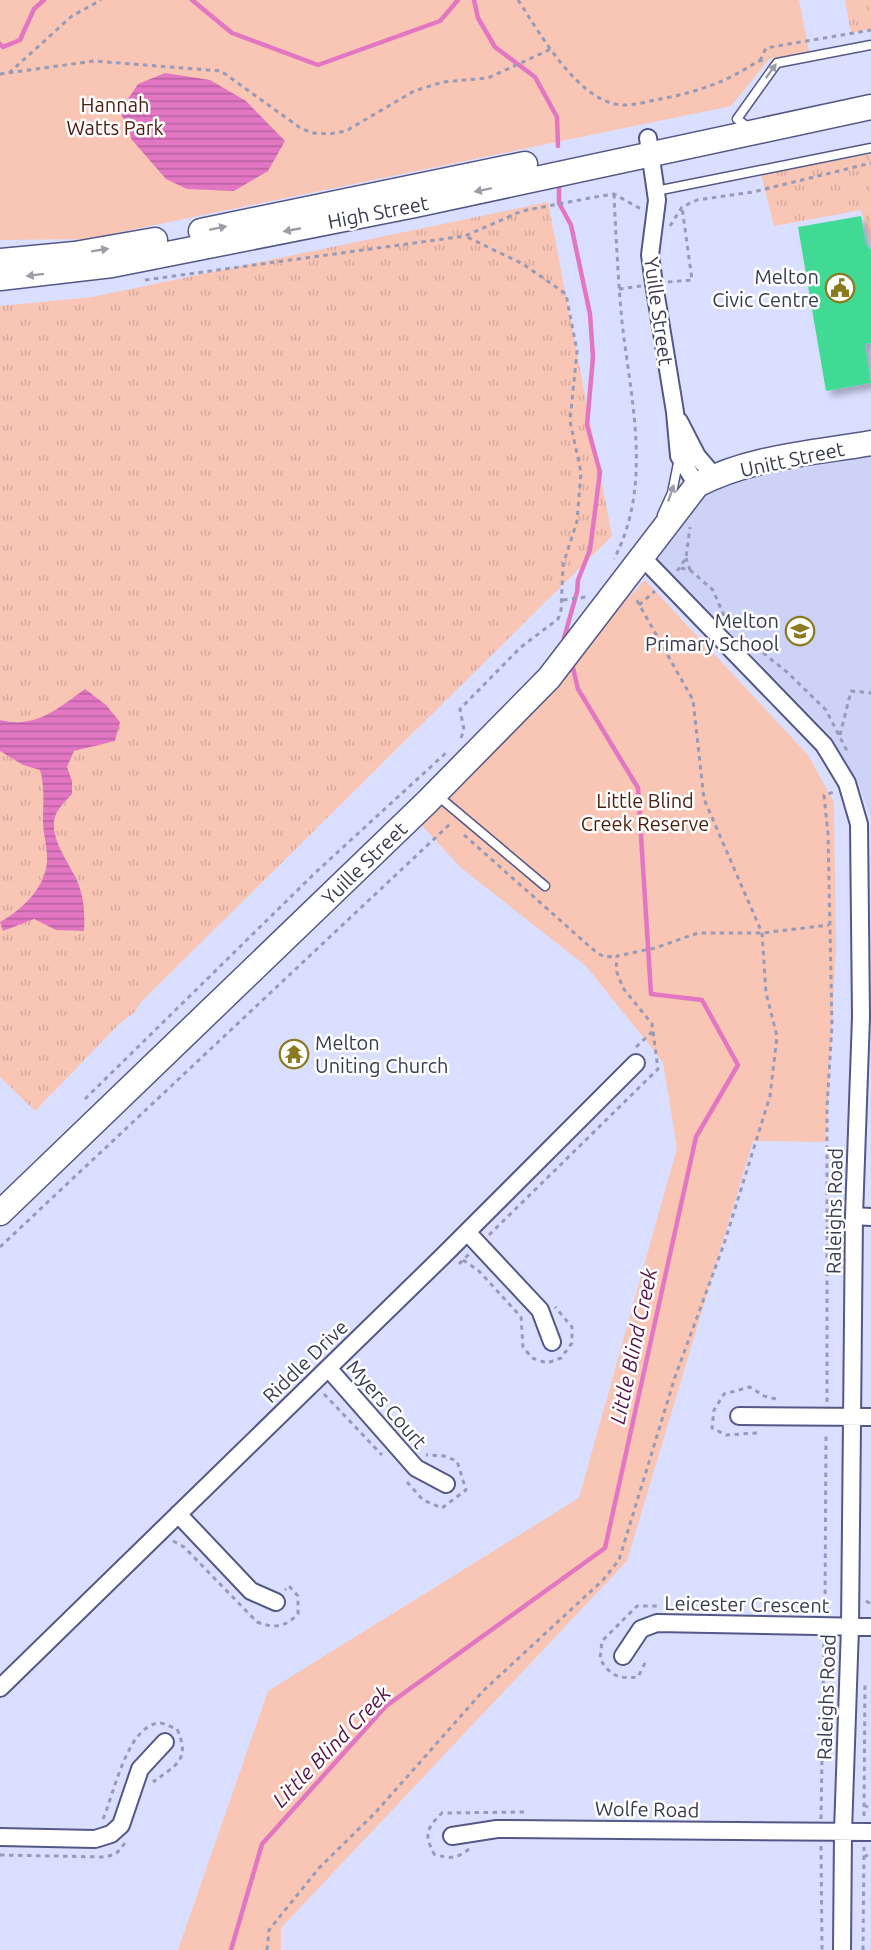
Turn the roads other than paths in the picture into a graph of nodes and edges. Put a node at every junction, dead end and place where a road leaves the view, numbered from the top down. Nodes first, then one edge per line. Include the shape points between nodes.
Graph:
1 (871, 45) edge
2 (871, 91) edge
3 (871, 107) edge
4 (745, 125) junction
5 (649, 146) junction
6 (871, 148) edge
7 (656, 191) junction
8 (0, 261) edge
9 (0, 278) edge
10 (675, 412) junction
11 (871, 443) edge
12 (679, 456) junction
13 (706, 481) junction
14 (662, 530) junction
15 (630, 553) junction
16 (436, 794) junction
17 (545, 886) dead end
18 (866, 1017) edge
19 (636, 1063) dead end
20 (0, 1212) edge
21 (854, 1216) junction
22 (871, 1216) edge
23 (467, 1232) junction
24 (552, 1342) dead end
25 (328, 1368) junction
26 (739, 1416) dead end
27 (852, 1417) junction
28 (871, 1417) edge
29 (446, 1484) dead end
30 (178, 1514) junction
31 (276, 1602) dead end
32 (850, 1627) junction
33 (871, 1627) edge
34 (623, 1656) dead end
35 (0, 1688) edge
36 (165, 1742) dead end
37 (843, 1832) junction
38 (871, 1832) edge
39 (452, 1836) dead end
40 (0, 1837) edge
41 (842, 1950) edge

4 -> 1 lane via 777,63
2 - 4 main road, High Street
3 - 4 main road, High Street
4 - 5 main road, High Street
5 - 7 street, Yuille Street
8 -> 5 main road, High Street via 140,244
5 -> 9 main road, High Street via 415,205 112,266
6 - 7 lane
7 - 10 street, Yuille Street via 650,255
10 - 12 street, Yuille Street
10 - 13 street, Yuille Street
11 - 13 main road, Unitt Street via 758,463
12 - 13 street, Yuille Street
14 -> 12 lane via 661,517 672,493
13 - 14 main road, Yuille Street
14 - 15 main road, Yuille Street
15 - 16 main road, Yuille Street via 549,678
15 - 18 street, Raleighs Road via 665,582 824,745 847,783 859,824
16 - 17 lane
16 - 20 main road, Yuille Street
18 - 21 street, Raleighs Road
19 - 23 street, Riddle Drive
21 - 22 street
21 - 27 street, Raleighs Road
23 - 24 street via 540,1311
23 - 25 street, Riddle Drive
25 - 29 street, Myers Court via 416,1468
25 - 30 street, Riddle Drive
26 - 27 street
27 - 28 street
27 - 32 street, Raleighs Road
30 - 31 street via 251,1591
30 - 35 street, Riddle Drive
32 - 33 street, Leicester Crescent
32 - 34 street, Leicester Crescent via 657,1623 641,1629
32 - 37 street, Raleighs Road
36 - 40 street via 140,1768 121,1825 111,1834 95,1839
37 - 38 street, Wolfe Road
37 - 39 street, Wolfe Road via 497,1829
37 - 41 street, Raleighs Road

